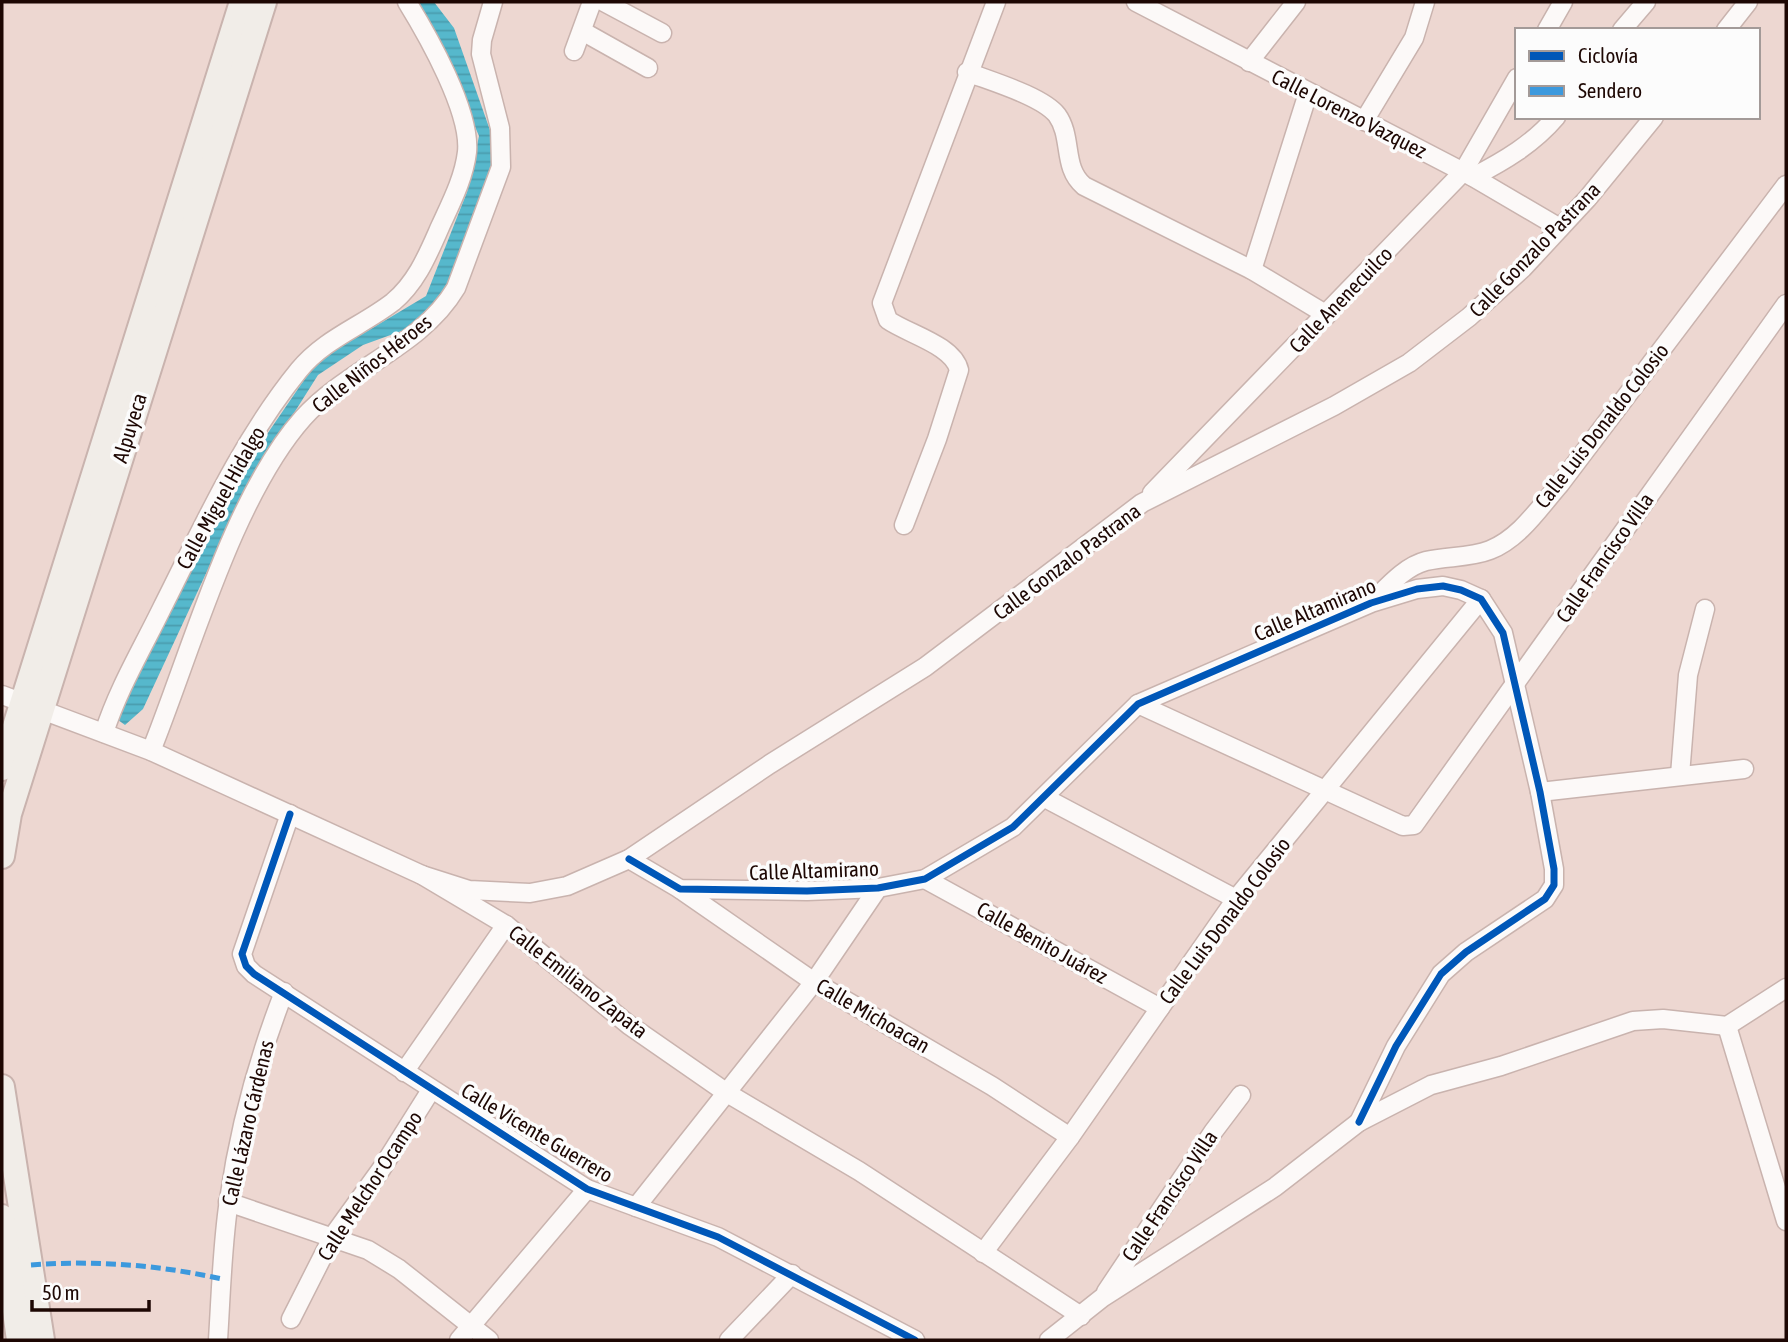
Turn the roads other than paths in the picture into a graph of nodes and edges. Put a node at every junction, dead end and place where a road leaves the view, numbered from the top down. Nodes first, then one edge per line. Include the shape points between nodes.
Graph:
1 (242, 2) edge
2 (264, 2) edge
3 (407, 2) edge
4 (493, 2) edge
5 (592, 2) edge
6 (604, 2) edge
7 (996, 2) edge
8 (1136, 2) edge
9 (1296, 2) edge
10 (1425, 2) edge
11 (1563, 2) edge
12 (1646, 2) edge
13 (1748, 2) edge
14 (1548, 28) edge
15 (1624, 28) edge
16 (1728, 28) edge
17 (582, 31) junction
18 (662, 33) dead end
19 (574, 51) dead end
20 (1249, 62) junction
21 (648, 68) dead end
22 (967, 72) junction
23 (1515, 82) edge
24 (1308, 93) junction
25 (1554, 119) edge
26 (1652, 119) edge
27 (1364, 121) junction
28 (1468, 174) junction
29 (1786, 185) edge
30 (1560, 228) junction
31 (1252, 270) junction
32 (1786, 304) edge
33 (1327, 315) junction
34 (1142, 503) junction
35 (904, 524) dead end
36 (1480, 599) junction
37 (1371, 603) junction
38 (1705, 609) dead end
39 (1516, 686) junction
40 (22, 702) edge
41 (1138, 704) junction
42 (104, 733) junction
43 (151, 751) junction
44 (2, 768) edge
45 (1744, 769) dead end
46 (1679, 775) junction
47 (1325, 790) junction
48 (1540, 792) junction
49 (1045, 797) junction
50 (290, 814) junction
51 (2, 856) edge
52 (629, 859) junction
53 (422, 875) junction
54 (925, 879) junction
55 (878, 888) junction
56 (680, 889) junction
57 (1236, 899) junction
58 (506, 925) junction
59 (814, 982) junction
60 (1786, 988) edge
61 (284, 992) junction
62 (1160, 1007) junction
63 (1727, 1026) junction
64 (404, 1072) junction
65 (2, 1087) edge
66 (431, 1090) junction
67 (727, 1093) junction
68 (1241, 1095) dead end
69 (1359, 1122) junction
70 (1070, 1138) junction
71 (587, 1189) junction
72 (228, 1202) junction
73 (636, 1207) junction
74 (2, 1217) edge
75 (1786, 1221) edge
76 (333, 1236) junction
77 (983, 1253) junction
78 (792, 1275) junction
79 (1102, 1298) junction
80 (1081, 1316) junction
81 (290, 1319) dead end
82 (470, 1325) junction
83 (19, 1340) edge
84 (42, 1340) edge
85 (218, 1340) edge
86 (459, 1340) edge
87 (489, 1340) edge
88 (729, 1340) edge
89 (915, 1340) edge
90 (1049, 1340) edge

1 - 40 main road, Alpuyeca
2 - 40 main road, Alpuyeca
3 - 42 street, Calle Miguel Hidalgo via 435,50 466,135 456,191 407,288 300,369 246,446 134,664
4 - 43 street, Calle Niños Héroes via 481,54 500,128 501,167 456,288 425,325 323,397 274,458 239,527
5 - 17 street
6 - 18 street
7 - 22 street
8 - 20 street, Calle Lorenzo Vazquez
9 - 20 street
10 - 27 street via 1414,38
11 - 14 street
12 - 15 street
13 - 16 street
17 - 19 street
17 - 21 street
20 - 24 street, Calle Lorenzo Vazquez
22 - 31 street via 1051,110 1062,126 1073,175 1084,186
22 - 35 street via 882,303 888,320 949,354 959,370
23 - 28 street, Calle Anenecuilco
24 - 27 street, Calle Lorenzo Vazquez
24 - 31 street
25 - 28 street via 1522,148
26 - 30 street, Calle Gonzalo Pastrana
27 - 28 street, Calle Lorenzo Vazquez
28 - 30 street, Calle Lorenzo Vazquez
28 - 33 street, Calle Anenecuilco
29 - 37 street, Calle Luis Donaldo Colosio via 1523,527 1491,550 1423,561
30 - 34 street, Calle Gonzalo Pastrana via 1469,317 1409,363 1334,407
31 - 33 street
32 - 39 street, Calle Francisco Villa
33 - 34 street, Calle Anenecuilco
34 - 52 street, Calle Gonzalo Pastrana via 925,667
36 - 37 street, Calle Altamirano via 1443,586
36 - 39 street via 1503,633
36 - 47 street, Calle Luis Donaldo Colosio
37 - 41 street, Calle Altamirano
38 - 46 street via 1688,675
39 - 47 street, Calle Francisco Villa via 1414,825 1403,826
39 - 48 street
40 - 42 street, Calle Emiliano Zapata
40 - 44 main road, Alpuyeca
40 - 51 main road, Alpuyeca
41 - 47 street
41 - 49 street, Calle Altamirano
42 - 43 street, Calle Emiliano Zapata
43 - 50 street, Calle Emiliano Zapata
45 - 46 street
46 - 48 street
47 - 57 street, Calle Luis Donaldo Colosio
48 - 69 street via 1555,877 1550,892 1441,974 1396,1046
49 - 54 street, Calle Altamirano via 996,839
49 - 57 street
50 - 53 street, Calle Emiliano Zapata
50 - 61 street, Calle Vicente Guerrero via 242,954 254,974
52 - 53 street, Calle Gonzalo Pastrana via 567,886 530,893 469,890
52 - 56 street, Calle Altamirano
53 - 58 street, Calle Emiliano Zapata
54 - 55 street, Calle Altamirano
54 - 62 street, Calle Benito Juárez
55 - 56 street, Calle Altamirano
55 - 59 street
56 - 59 street, Calle Michoacan
57 - 62 street, Calle Luis Donaldo Colosio
58 - 64 street
58 - 67 street, Calle Emiliano Zapata via 629,1025
59 - 67 street
59 - 70 street, Calle Michoacan via 992,1086
60 - 63 street
61 - 64 street, Calle Vicente Guerrero
61 - 72 street, Calle Lázaro Cárdenas via 254,1079
62 - 70 street, Calle Luis Donaldo Colosio
63 - 69 street via 1662,1019 1633,1021 1431,1085
63 - 75 street
64 - 66 street, Calle Vicente Guerrero
65 - 84 main road
66 - 71 street, Calle Vicente Guerrero
66 - 76 street, Calle Melchor Ocampo
67 - 73 street
67 - 77 street, Calle Emiliano Zapata via 859,1171
68 - 79 street, Calle Francisco Villa
69 - 79 street via 1275,1187
70 - 77 street, Calle Luis Donaldo Colosio
71 - 73 street, Calle Vicente Guerrero
71 - 82 street
72 - 76 street
72 - 85 street, Calle Lázaro Cárdenas
73 - 78 street, Calle Vicente Guerrero via 718,1237
74 - 83 main road
76 - 81 street, Calle Melchor Ocampo
76 - 82 street via 399,1269
77 - 80 street, Calle Emiliano Zapata
78 - 88 street
78 - 89 street, Calle Vicente Guerrero
79 - 80 street
80 - 90 street
82 - 86 street
82 - 87 street

